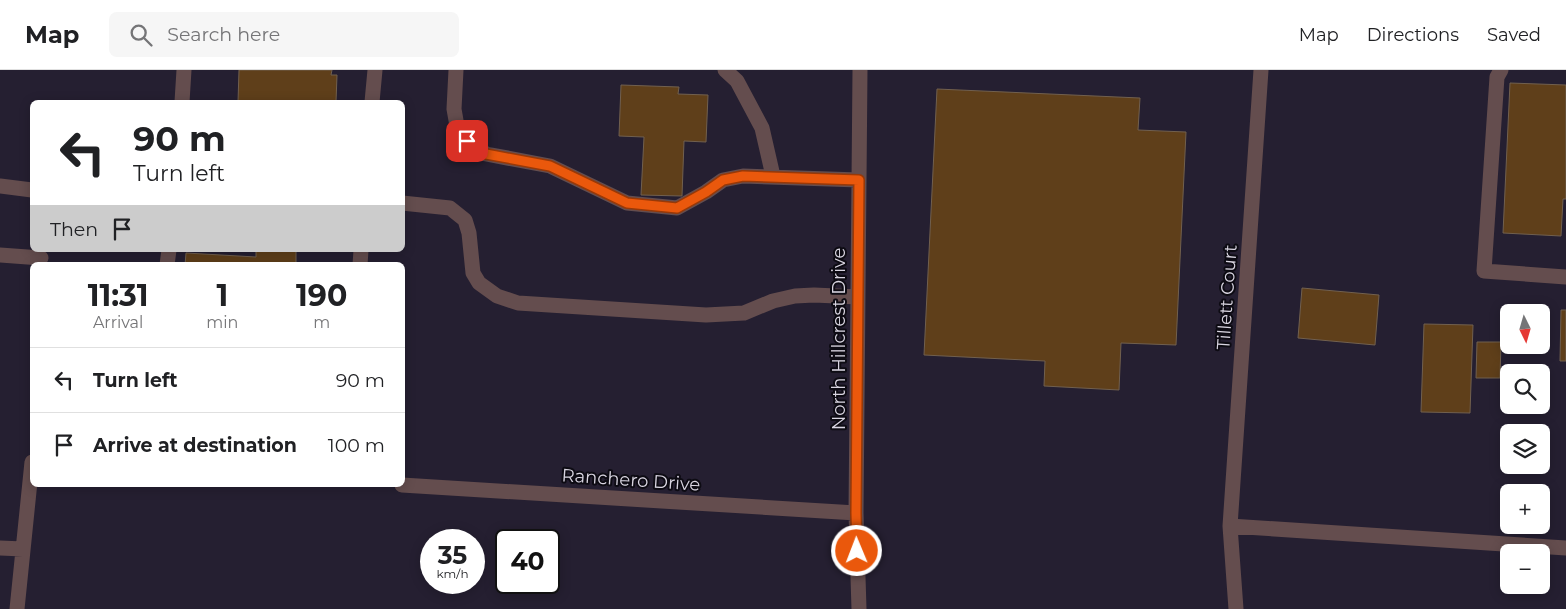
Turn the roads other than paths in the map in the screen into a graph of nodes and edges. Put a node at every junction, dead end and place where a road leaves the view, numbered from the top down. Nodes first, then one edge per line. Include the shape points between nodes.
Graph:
1 (184, 70) edge
2 (375, 70) edge
3 (456, 70) edge
4 (725, 70) edge
5 (860, 70) edge
6 (1261, 70) edge
7 (1501, 70) edge
8 (182, 100) edge
9 (372, 100) edge
10 (773, 176) junction
11 (859, 180) junction
12 (0, 186) edge
13 (30, 190) edge
14 (405, 203) edge
15 (0, 255) edge
16 (41, 258) edge
17 (1566, 277) edge
18 (858, 297) junction
19 (30, 482) edge
20 (405, 485) edge
21 (856, 513) junction
22 (1230, 526) junction
23 (0, 548) edge
24 (1566, 548) edge
25 (23, 550) junction
26 (17, 609) edge
27 (859, 609) edge
28 (1236, 609) edge

1 - 8 street
2 - 9 street
3 - 10 street via 456,126 467,141 486,154 550,166 627,203 677,208 723,180
4 - 10 street via 737,81 762,128
5 - 11 street, North Hillcrest Drive
6 - 22 street, Tillett Court
7 - 17 street via 1496,77 1484,271
10 - 11 street
11 - 18 street, North Hillcrest Drive
12 - 13 street
14 - 18 street via 450,208 466,220 473,273 497,296 518,303 706,315 744,313 795,296
15 - 16 street
18 - 21 street, North Hillcrest Drive
19 - 25 street
20 - 21 street, Ranchero Drive
21 - 27 street, North Hillcrest Drive
22 - 24 street
22 - 28 street, Tillett Court
23 - 25 street
25 - 26 street

